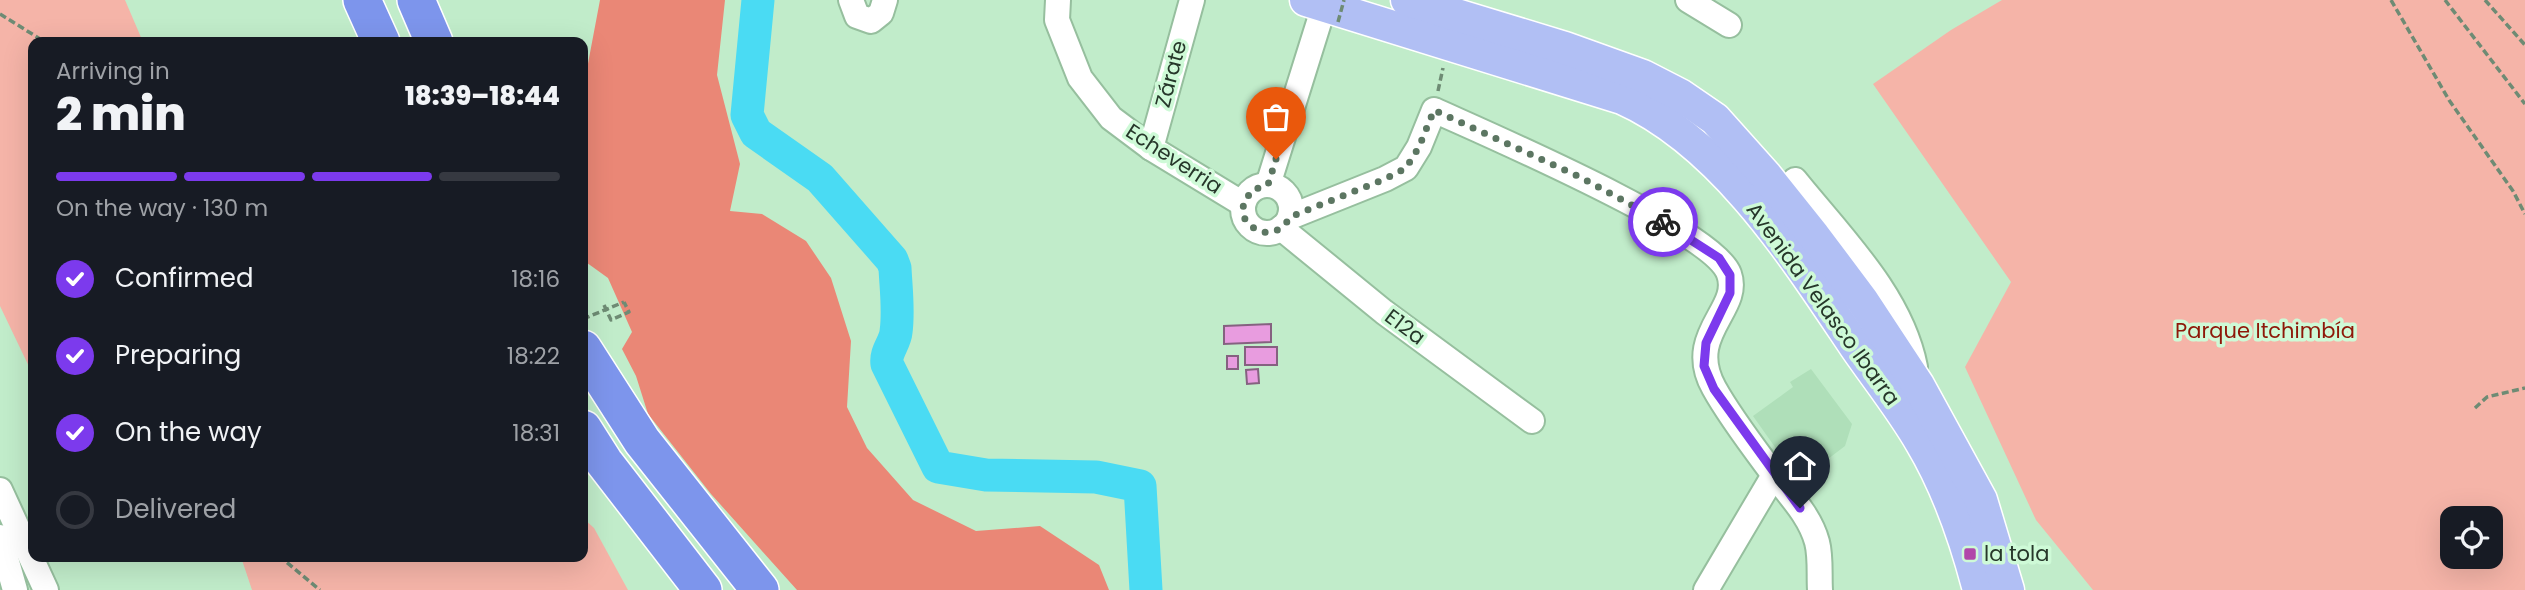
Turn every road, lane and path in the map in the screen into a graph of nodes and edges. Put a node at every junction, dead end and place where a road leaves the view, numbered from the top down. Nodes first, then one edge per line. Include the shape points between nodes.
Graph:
1 (362, 0) edge
2 (416, 0) edge
3 (851, 0) edge
4 (885, 0) edge
5 (1058, 0) edge
6 (1192, 0) edge
7 (1407, 0) edge
8 (1688, 0) edge
9 (2391, 0) edge
10 (2445, 0) edge
11 (2485, 0) edge
12 (1328, 7) edge
13 (0, 14) edge
14 (1729, 25) dead end
15 (37, 37) edge
16 (379, 37) edge
17 (432, 37) edge
18 (1449, 43) junction
19 (2525, 45) edge
20 (2525, 103) edge
21 (1434, 110) junction
22 (1151, 148) junction
23 (1795, 180) dead end
24 (1268, 185) junction
25 (1243, 204) junction
26 (2525, 214) edge
27 (1285, 223) junction
28 (604, 305) dead end
29 (606, 309) edge
30 (606, 309) edge
31 (606, 309) edge
32 (606, 309) edge
33 (588, 316) edge
34 (588, 357) edge
35 (1918, 385) junction
36 (2525, 388) edge
37 (2475, 408) dead end
38 (1532, 421) dead end
39 (588, 437) edge
40 (1774, 475) junction
41 (0, 489) edge
42 (0, 537) edge
43 (28, 550) edge
44 (33, 562) edge
45 (286, 562) edge
46 (15, 590) edge
47 (46, 590) edge
48 (320, 590) edge
49 (703, 590) edge
50 (760, 590) edge
51 (1706, 590) edge
52 (1820, 590) edge
53 (1979, 590) edge
54 (2008, 590) edge

1 - 16 highway
2 - 17 highway
3 - 4 street via 857,16 871,21 881,13
5 - 22 street, Echeverria via 1057,20 1080,78 1111,118
6 - 22 street, Zárate
7 - 35 main road, Avenida Velasco Ibarra via 1643,76 1715,119 1814,236
8 - 14 street
9 - 26 path via 2449,100
10 - 20 path
11 - 19 path
12 - 18 main road, Avenida Velasco Ibarra
12 - 24 street
13 - 15 path
18 - 21 path
18 - 53 main road, Avenida Velasco Ibarra via 1646,108 1741,190 1797,262 1922,443 1965,543
21 - 27 street, Echeverria via 1406,168
21 - 40 street via 1580,177 1719,258 1730,275 1730,293 1706,343 1704,366 1714,389
22 - 25 street, Echeverria
23 - 35 street via 1888,295 1913,354
24 - 25 street, Echeverria via 1252,190
24 - 27 street via 1281,190 1290,202
25 - 27 street, Echeverria via 1245,220 1257,232 1274,232
27 - 38 street, E12a via 1384,312
28 - 29 path, bridge
30 - 31 path, bridge via 611,320 629,312 624,302
32 - 33 path, bridge
34 - 50 highway via 642,441
35 - 54 main road, Avenida Velasco Ibarra via 1981,500
36 - 37 path via 2487,397
39 - 49 highway
40 - 51 street
40 - 52 street via 1800,508 1817,542
41 - 43 street
42 - 46 street
44 - 47 street
45 - 48 path

